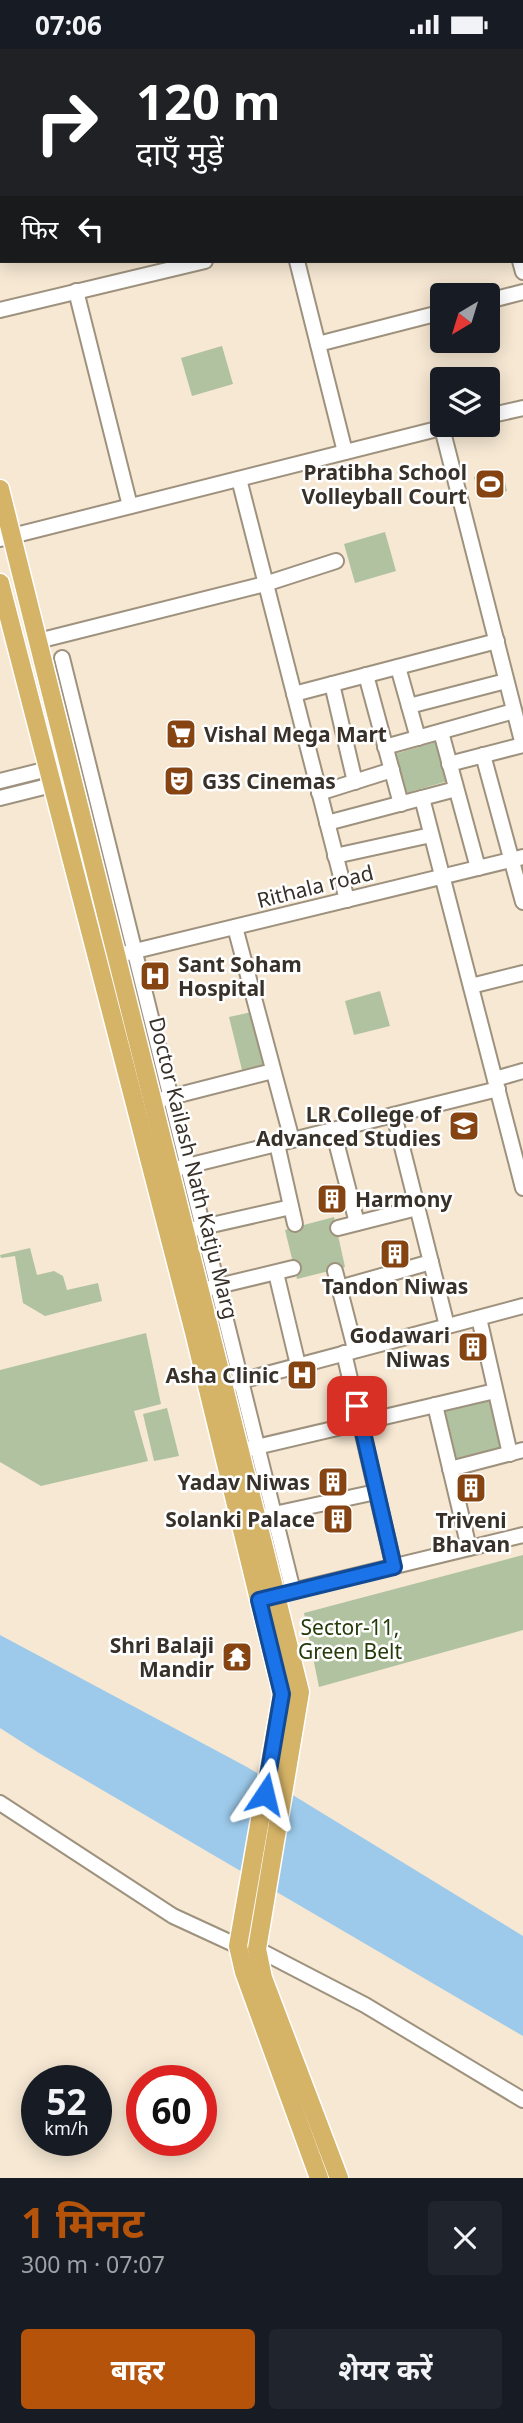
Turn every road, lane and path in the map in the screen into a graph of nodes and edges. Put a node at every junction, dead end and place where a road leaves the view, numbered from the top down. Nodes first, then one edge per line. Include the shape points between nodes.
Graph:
1 (179, 263) edge
2 (298, 263) edge
3 (76, 291) junction
4 (523, 292) edge
5 (500, 298) edge
6 (0, 310) edge
7 (430, 316) edge
8 (318, 344) junction
9 (523, 408) edge
10 (500, 414) edge
11 (430, 431) edge
12 (450, 437) edge
13 (345, 452) junction
14 (239, 479) junction
15 (0, 489) edge
16 (130, 506) junction
17 (6, 538) edge
18 (336, 561) dead end
19 (0, 583) edge
20 (265, 584) junction
21 (38, 641) junction
22 (497, 641) junction
23 (62, 658) dead end
24 (398, 667) junction
25 (366, 675) junction
26 (506, 681) junction
27 (332, 684) junction
28 (294, 694) junction
29 (409, 706) junction
30 (514, 711) junction
31 (441, 732) junction
32 (418, 738) junction
33 (523, 745) edge
34 (385, 747) junction
35 (483, 755) junction
36 (449, 764) junction
37 (391, 770) junction
38 (50, 777) junction
39 (0, 781) edge
40 (355, 782) junction
41 (456, 789) junction
42 (319, 793) junction
43 (0, 798) edge
44 (422, 798) junction
45 (401, 804) junction
46 (327, 823) junction
47 (431, 835) junction
48 (335, 856) junction
49 (518, 858) edge
50 (478, 868) junction
51 (442, 876) junction
52 (347, 899) junction
53 (523, 902) edge
54 (235, 927) junction
55 (126, 954) junction
56 (97, 960) junction
57 (523, 973) edge
58 (471, 986) junction
59 (273, 1071) junction
60 (523, 1071) edge
61 (496, 1084) junction
62 (161, 1099) junction
63 (394, 1115) junction
64 (333, 1130) junction
65 (516, 1130) edge
66 (292, 1140) junction
67 (276, 1144) junction
68 (180, 1168) junction
69 (523, 1188) edge
70 (291, 1207) junction
71 (417, 1208) junction
72 (357, 1223) junction
73 (295, 1224) dead end
74 (338, 1228) dead end
75 (194, 1229) junction
76 (431, 1262) junction
77 (293, 1268) dead end
78 (335, 1271) dead end
79 (275, 1273) junction
80 (209, 1288) junction
81 (339, 1288) junction
82 (523, 1306) edge
83 (479, 1318) junction
84 (447, 1326) junction
85 (349, 1351) junction
86 (298, 1365) junction
87 (232, 1383) junction
88 (495, 1391) junction
89 (435, 1405) junction
90 (360, 1423) junction
91 (249, 1449) junction
92 (517, 1452) edge
93 (450, 1469) junction
94 (376, 1492) junction
95 (265, 1516) junction
96 (523, 1535) edge
97 (469, 1548) junction
98 (394, 1567) junction
99 (276, 1595) junction
100 (0, 1803) edge
101 (238, 1946) junction
102 (257, 1949) junction
103 (523, 2100) edge
104 (319, 2178) edge
105 (339, 2178) edge

1 - 3 street
2 - 8 street
3 - 6 street
3 - 16 street
4 - 5 street
7 - 8 street
8 - 13 street
9 - 10 street
11 - 13 street
12 - 22 street
13 - 14 street
14 - 16 street
14 - 20 street
15 - 17 main road, Doctor Kailash Nath Katju Marg
16 - 17 street
17 - 21 main road, Doctor Kailash Nath Katju Marg
18 - 20 street
19 - 38 main road, Doctor Kailash Nath Katju Marg
20 - 21 street
20 - 28 street
21 - 55 main road, Doctor Kailash Nath Katju Marg
22 - 24 street
22 - 26 street
23 - 55 street
24 - 25 street
24 - 29 street
25 - 27 street
25 - 34 street
26 - 29 street
26 - 30 street
27 - 28 street
27 - 40 street
28 - 42 street
29 - 32 street
30 - 31 street
30 - 33 street
31 - 32 street
31 - 36 street
32 - 34 street
33 - 35 street
34 - 37 street
35 - 36 street
35 - 49 street
36 - 41 street
37 - 40 street
37 - 45 street
38 - 39 street
38 - 43 street
38 - 56 main road, Doctor Kailash Nath Katju Marg
40 - 42 street
41 - 44 street
41 - 50 street
42 - 46 street
44 - 45 street
44 - 47 street
45 - 46 street
46 - 48 street
47 - 48 street
47 - 51 street
48 - 52 street
49 - 50 street, Rithala road
49 - 53 street
50 - 51 street, Rithala road
51 - 52 street, Rithala road
51 - 58 street
52 - 54 street, Rithala road
54 - 55 street, Rithala road
54 - 59 street
55 - 56 street, Rithala road
55 - 62 main road, Doctor Kailash Nath Katju Marg
56 - 99 main road, Doctor Kailash Nath Katju Marg via 194,1332
57 - 58 street
58 - 61 street
59 - 62 street
59 - 66 street
60 - 61 street
61 - 63 street
61 - 65 street
62 - 68 main road, Doctor Kailash Nath Katju Marg
63 - 64 street
63 - 71 street
64 - 66 street
64 - 72 street
65 - 69 street
66 - 67 street
67 - 68 street
67 - 70 street
68 - 75 main road, Doctor Kailash Nath Katju Marg
70 - 73 street
70 - 75 street
71 - 72 street
71 - 76 street
72 - 74 street
75 - 80 main road, Doctor Kailash Nath Katju Marg
76 - 81 street
76 - 84 street
77 - 79 street
78 - 81 street
79 - 80 street
79 - 86 street
80 - 87 main road, Doctor Kailash Nath Katju Marg
81 - 85 street
82 - 83 street
83 - 84 street
83 - 88 street
84 - 85 street
85 - 86 street
85 - 90 street
86 - 87 street
87 - 91 main road, Doctor Kailash Nath Katju Marg
88 - 89 street
88 - 92 street
89 - 90 street
89 - 93 street
90 - 91 street
90 - 94 street
91 - 95 main road, Doctor Kailash Nath Katju Marg
92 - 93 street
93 - 97 street
94 - 95 street
94 - 98 street
95 - 99 main road, Doctor Kailash Nath Katju Marg
96 - 97 street
97 - 98 street
98 - 99 street
99 - 101 main road, Doctor Kailash Nath Katju Marg via 282,1694
99 - 102 main road, Doctor Kailash Nath Katju Marg via 300,1692
100 - 101 street via 173,1916
101 - 102 street
101 - 104 main road
102 - 103 street via 365,2005
102 - 105 main road via 263,1978

